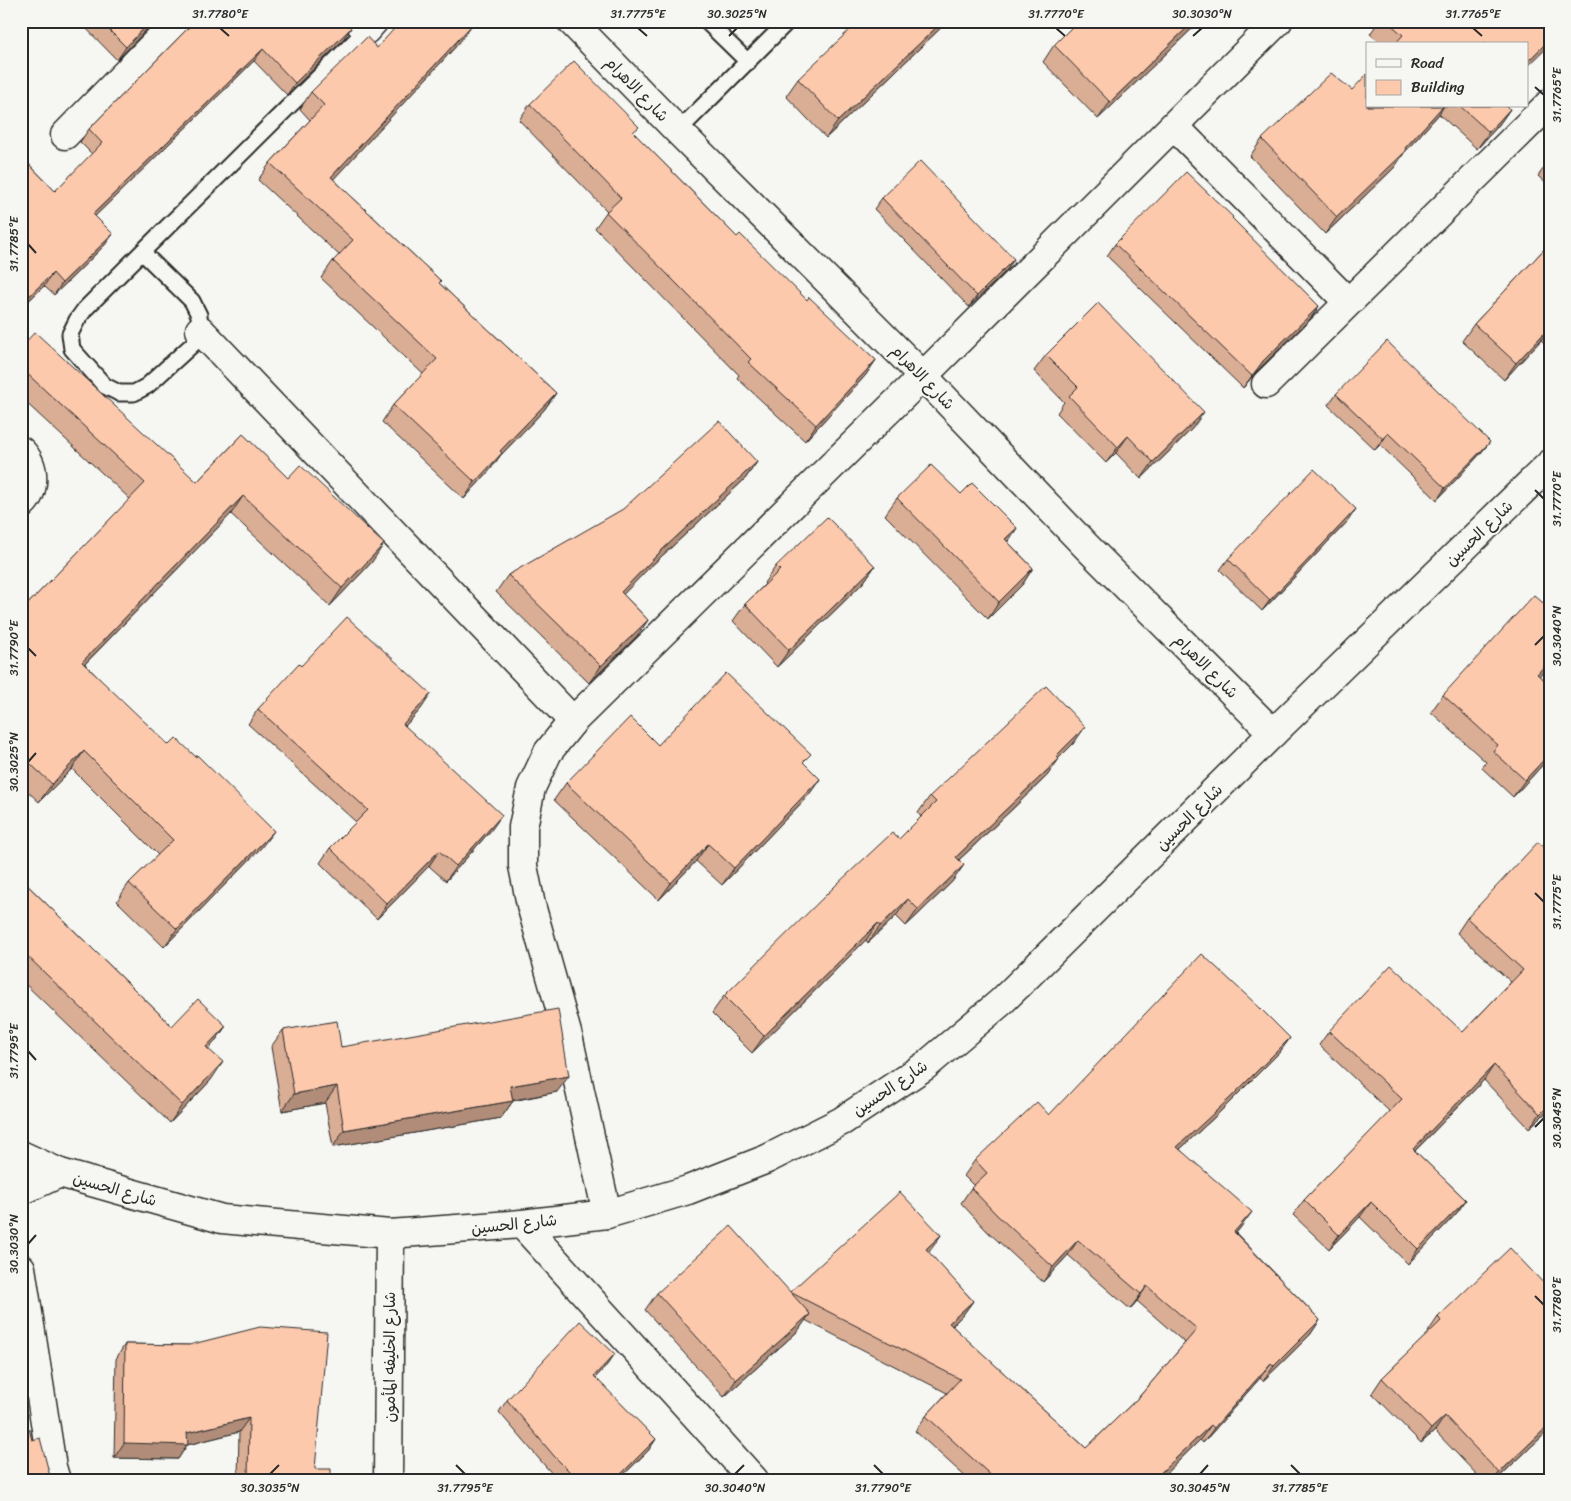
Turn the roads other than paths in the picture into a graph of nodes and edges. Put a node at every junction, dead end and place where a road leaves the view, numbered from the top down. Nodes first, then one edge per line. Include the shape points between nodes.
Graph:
1 (177, 21) edge
2 (571, 21) edge
3 (706, 21) edge
4 (788, 21) edge
5 (1278, 21) edge
6 (366, 24) edge
7 (748, 62) junction
8 (1550, 103) edge
9 (1174, 126) junction
10 (678, 131) junction
11 (65, 135) dead end
12 (142, 252) junction
13 (1348, 302) junction
14 (200, 330) junction
15 (923, 376) junction
16 (1266, 384) dead end
17 (21, 451) edge
18 (1550, 464) edge
19 (21, 505) edge
20 (572, 721) junction
21 (1274, 733) junction
22 (21, 1155) edge
23 (60, 1173) junction
24 (21, 1191) edge
25 (607, 1214) junction
26 (522, 1224) junction
27 (390, 1234) junction
28 (21, 1268) edge
29 (56, 1480) edge
30 (388, 1480) edge
31 (754, 1480) edge

1 - 11 street
2 - 10 street, شارع الاهرام
3 - 7 lane
4 - 7 lane
5 - 9 street
6 - 12 lane
7 - 10 lane
8 - 13 street
9 - 13 street
9 - 15 street
10 - 15 street, شارع الاهرام
12 - 14 lane via 192,301 199,315
12 - 14 lane via 76,320 70,334 72,349 105,386 119,393 134,393 147,386 193,344
13 - 16 street
14 - 20 street
15 - 20 street
15 - 21 street, شارع الاهرام via 1085,545
17 - 19 street via 33,470 32,487
18 - 21 street, شارع الحسين
20 - 25 street via 548,752 531,788 523,827 523,866 570,1040
21 - 25 street, شارع الحسين via 1001,1002 925,1066 842,1121 767,1159 688,1190
22 - 23 street, شارع الحسين
23 - 24 street
23 - 27 street, شارع الحسين via 222,1219
25 - 26 street, شارع الحسين
26 - 27 street, شارع الحسين
26 - 31 street
27 - 30 street, شارع الخليفه المأمون
28 - 29 street

